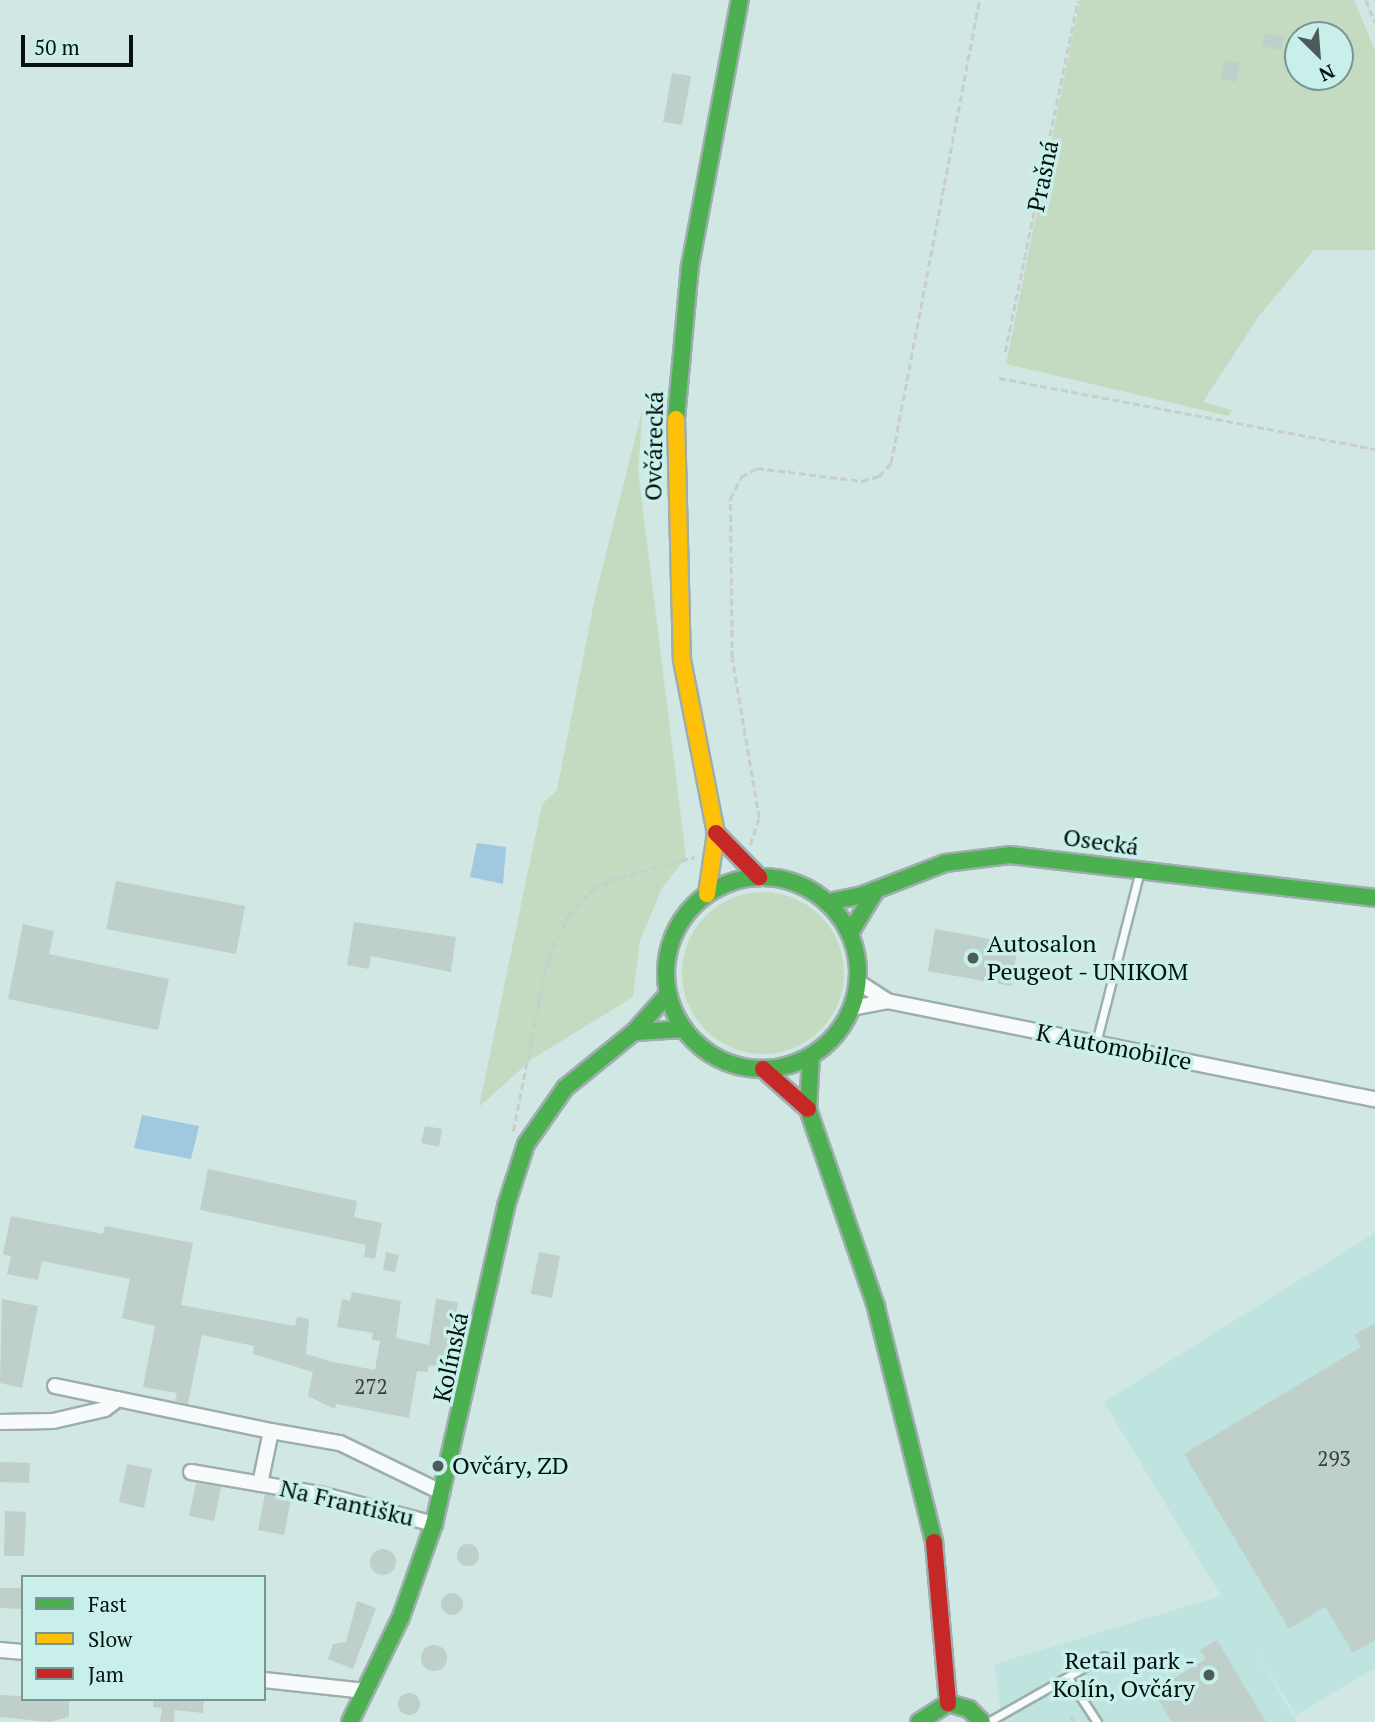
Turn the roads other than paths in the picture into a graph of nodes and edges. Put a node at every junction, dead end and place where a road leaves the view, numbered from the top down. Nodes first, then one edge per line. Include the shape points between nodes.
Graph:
1 (740, 0) edge
2 (716, 833) junction
3 (1140, 870) junction
4 (759, 877) junction
5 (877, 890) junction
6 (707, 894) junction
7 (1375, 898) edge
8 (828, 902) junction
9 (850, 933) junction
10 (858, 982) junction
11 (668, 994) junction
12 (887, 1001) junction
13 (852, 1008) junction
14 (684, 1029) junction
15 (634, 1032) junction
16 (1096, 1043) junction
17 (811, 1056) junction
18 (763, 1069) junction
19 (1375, 1099) edge
20 (808, 1109) junction
21 (55, 1386) dead end
22 (118, 1399) junction
23 (0, 1422) edge
24 (271, 1431) junction
25 (191, 1472) dead end
26 (260, 1484) junction
27 (443, 1493) junction
28 (434, 1524) junction
29 (0, 1650) edge
30 (21, 1652) edge
31 (1104, 1656) dead end
32 (1068, 1678) junction
33 (266, 1680) edge
34 (365, 1691) junction
35 (948, 1703) junction
36 (350, 1722) edge
37 (919, 1722) edge
38 (982, 1722) edge
39 (988, 1722) edge
40 (1097, 1722) edge

1 - 2 main road, Ovčárecká via 690,266 676,412 682,660
2 - 4 main road
2 - 6 main road, Ovčárecká
3 - 5 main road, Osecká via 991,855 936,865
3 - 7 main road, Osecká
3 - 16 lane
4 - 6 main road
4 - 8 main road via 796,883
5 - 8 main road, Osecká
5 - 9 main road
6 - 11 main road via 690,909 673,939
8 - 9 main road
9 - 10 main road
10 - 12 street, K Automobilce
10 - 13 main road
11 - 14 main road
11 - 15 main road, Kolínská
12 - 13 street
12 - 16 street, K Automobilce
13 - 17 main road via 842,1027
14 - 15 main road, Kolínská via 666,1026
14 - 18 main road via 719,1059
15 - 27 main road, Kolínská via 565,1088 526,1144 506,1206
16 - 19 street, K Automobilce
17 - 18 main road
17 - 20 main road
18 - 20 main road via 785,1083
20 - 35 main road via 876,1307 935,1544
21 - 22 street, Na Františku
22 - 23 street via 105,1409 53,1421
22 - 24 street, Na Františku
24 - 26 street, Na Františku
24 - 27 street, Na Františku via 340,1443
25 - 26 street, Na Františku
26 - 28 street, Na Františku
27 - 28 main road, Kolínská
28 - 34 main road, Kolínská via 401,1618
29 - 30 street
31 - 32 lane
32 - 39 lane
32 - 40 lane
33 - 34 street
34 - 36 main road, Kolínská
35 - 37 main road via 927,1712
35 - 38 main road via 970,1709

